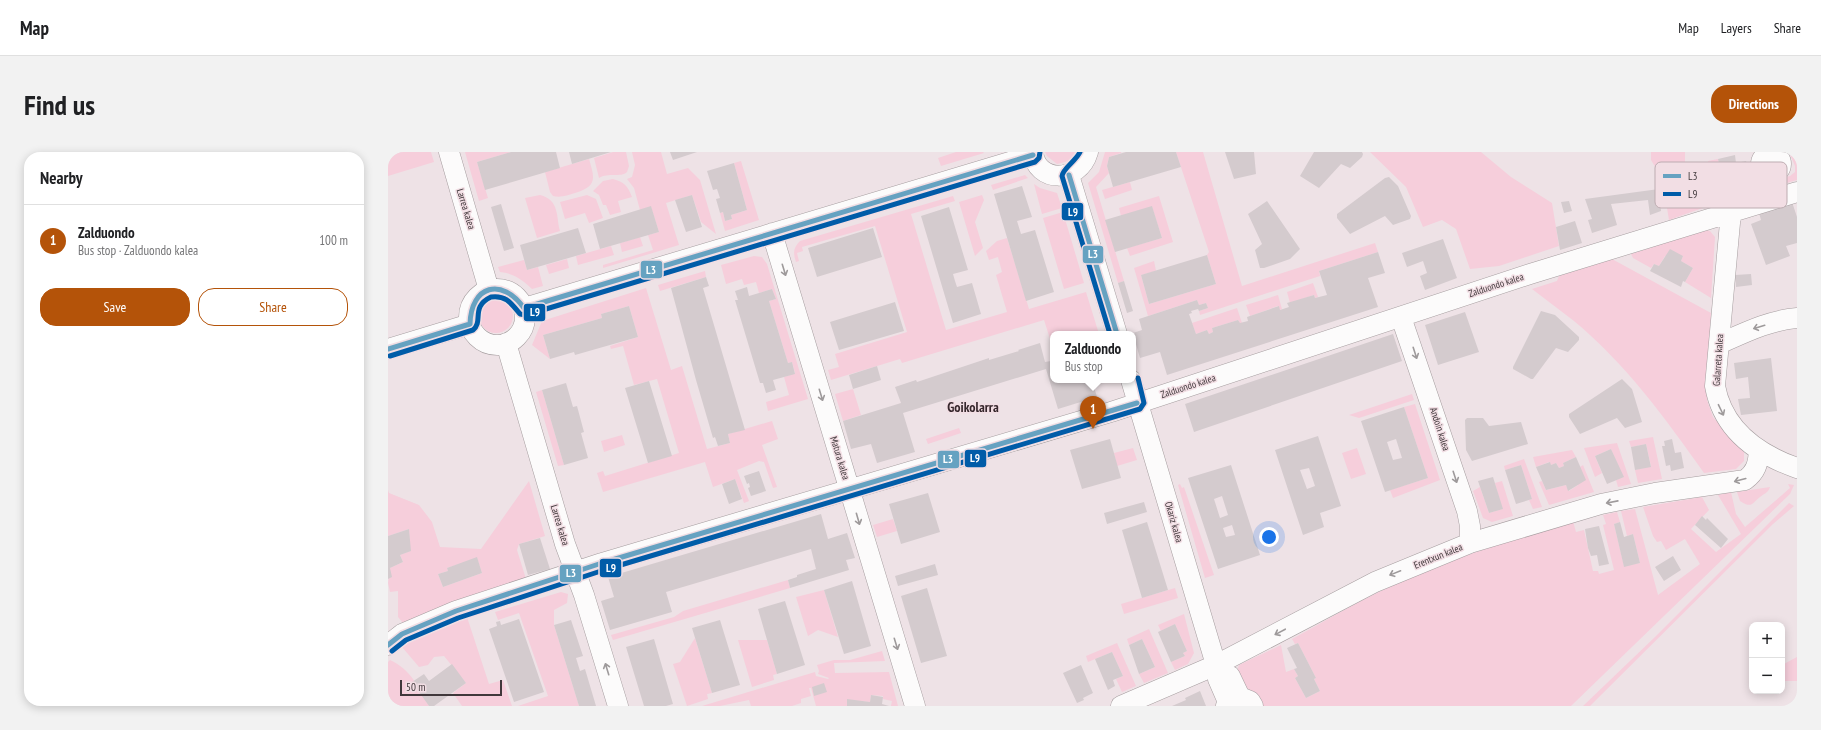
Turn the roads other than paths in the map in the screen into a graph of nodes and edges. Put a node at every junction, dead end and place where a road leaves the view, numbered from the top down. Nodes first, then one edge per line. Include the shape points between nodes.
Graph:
1 (449, 152) edge
2 (1088, 152) edge
3 (1033, 153) edge
4 (1069, 174) junction
5 (1797, 192) edge
6 (1787, 195) edge
7 (1743, 208) edge
8 (1731, 212) junction
9 (772, 233) junction
10 (489, 290) junction
11 (524, 308) junction
12 (1401, 316) junction
13 (1797, 318) edge
14 (470, 324) junction
15 (1116, 331) edge
16 (506, 343) junction
17 (1719, 344) junction
18 (388, 348) edge
19 (1132, 383) edge
20 (1137, 403) junction
21 (1759, 451) junction
22 (1797, 468) edge
23 (850, 490) junction
24 (1470, 543) junction
25 (576, 571) junction
26 (388, 645) edge
27 (1216, 665) junction
28 (618, 706) edge
29 (915, 706) edge
30 (1121, 706) edge
31 (1226, 706) edge
32 (1253, 706) edge

1 - 10 street, Larrea kalea
2 - 4 street via 1079,169
3 - 4 street via 1044,171 1056,175
3 - 9 street
4 - 15 street
5 - 6 street, Zalduondo kalea
7 - 8 street, Zalduondo kalea
8 - 12 street, Zalduondo kalea
8 - 17 street, Galarreta kalea
9 - 11 street
9 -> 23 street, Matura kalea
10 - 11 street via 497,288 510,292 520,300
10 - 14 street via 481,293 472,303
11 - 16 street via 525,317 520,333
12 - 20 street, Zalduondo kalea
12 -> 24 street, Andoin kalea via 1467,511
13 -> 17 street via 1752,329
14 - 16 street via 475,334 484,342 494,345
14 - 18 street
16 - 25 street, Larrea kalea via 565,544
17 -> 21 street, Galarreta kalea via 1715,386 1717,400 1731,425
19 - 20 street, Okariz kalea
20 - 23 street, Zalduondo kalea
20 - 27 street, Okariz kalea
21 - 22 street, Galarreta kalea
21 -> 24 street, Erentxun kalea via 1756,469 1745,480 1601,504
23 - 25 street, Zalduondo kalea
23 -> 29 street, Matura kalea
24 -> 27 street, Erentxun kalea via 1375,582
25 - 26 street, Zalduondo kalea via 456,611 402,634
28 -> 25 street, Larrea kalea
27 - 30 street, Erentxun kalea
27 - 31 street, Okariz kalea via 1218,679 1228,702
27 - 32 street via 1228,671 1240,697

